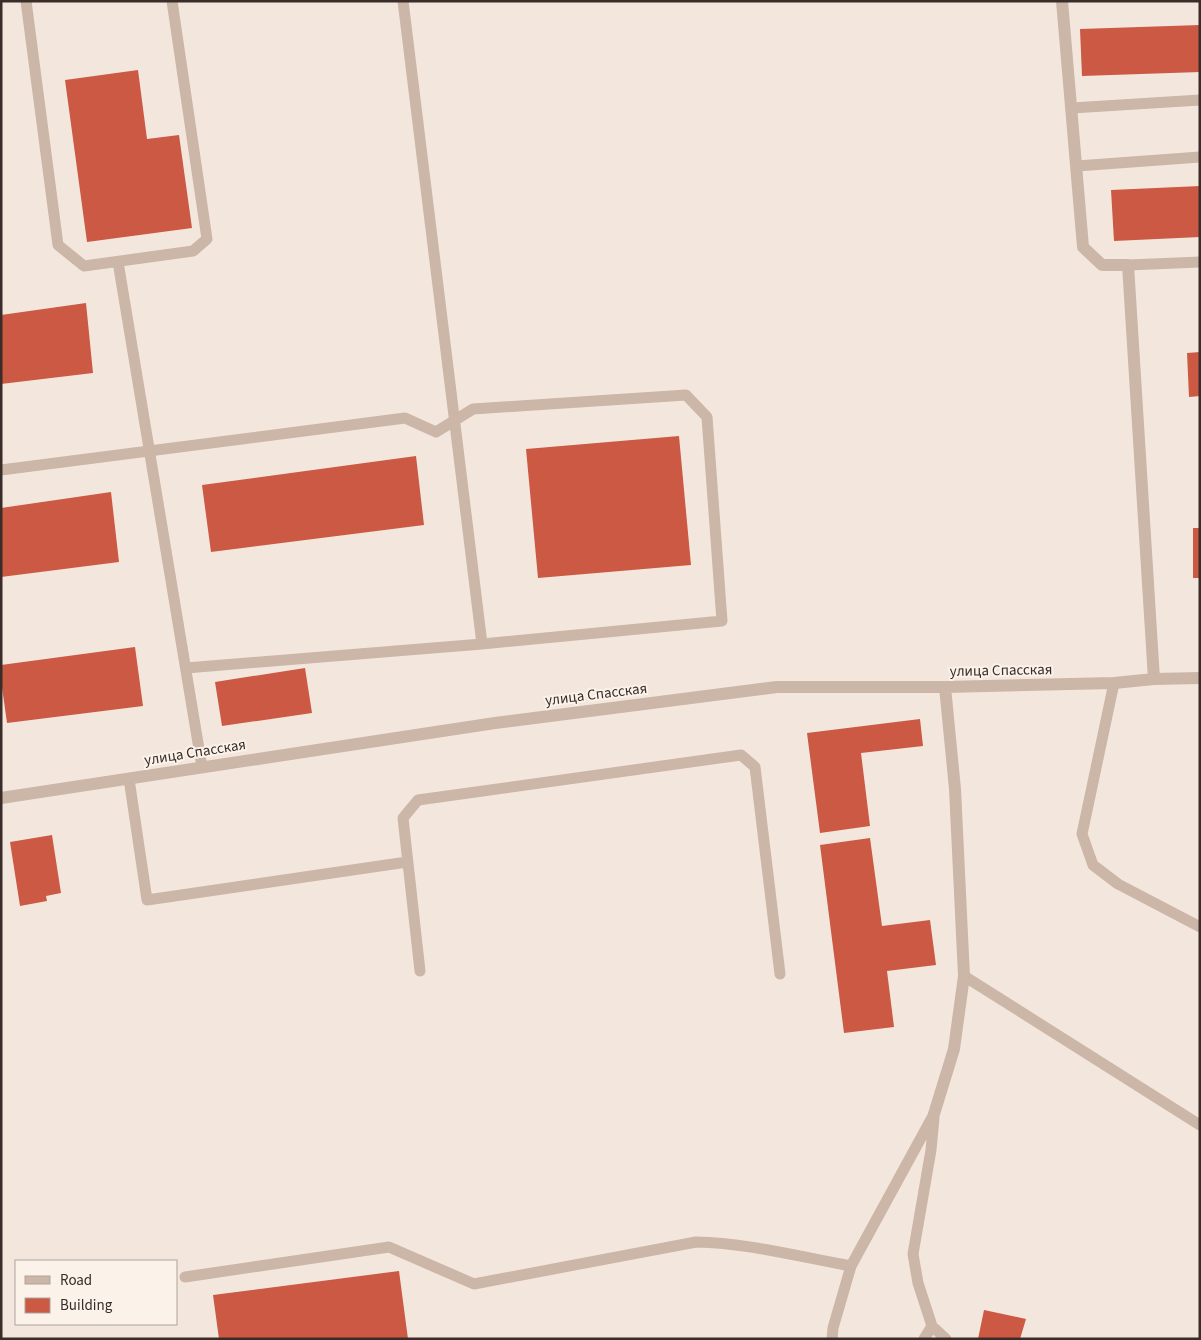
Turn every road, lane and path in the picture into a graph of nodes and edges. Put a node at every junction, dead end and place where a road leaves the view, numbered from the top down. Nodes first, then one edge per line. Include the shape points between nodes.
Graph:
1 (26, 1) edge
2 (172, 1) edge
3 (403, 1) edge
4 (1062, 1) edge
5 (1200, 100) edge
6 (1072, 108) junction
7 (1200, 157) edge
8 (1077, 166) junction
9 (118, 262) junction
10 (1200, 262) edge
11 (1128, 265) junction
12 (455, 420) junction
13 (150, 451) junction
14 (1, 470) edge
15 (482, 644) junction
16 (186, 668) junction
17 (1200, 678) edge
18 (1154, 679) junction
19 (1114, 683) junction
20 (945, 687) junction
21 (202, 767) junction
22 (129, 778) junction
23 (1, 798) edge
24 (407, 862) junction
25 (1200, 927) edge
26 (420, 971) dead end
27 (780, 974) dead end
28 (964, 976) junction
29 (934, 1114) junction
30 (1200, 1125) edge
31 (851, 1266) junction
32 (185, 1277) dead end
33 (932, 1326) junction
34 (832, 1339) edge
35 (924, 1339) edge
36 (946, 1339) edge

1 - 9 lane via 58,246 84,266
2 - 9 lane via 207,239 193,251
3 - 12 lane
4 - 6 street
5 - 6 lane
6 - 8 street
7 - 8 lane
8 - 11 street via 1083,247 1102,265
9 - 13 lane
10 - 11 lane
11 - 18 street
12 - 13 lane via 436,432 405,418
12 - 15 lane
12 - 15 lane via 472,409 686,395 707,417 722,621
13 - 14 lane
13 - 16 lane
15 - 16 lane
16 - 21 lane
17 - 18 street, улица Спасская
18 - 19 street, улица Спасская
19 - 20 street, улица Спасская
19 - 25 lane via 1082,834 1093,866 1118,884
20 - 21 street, улица Спасская via 777,687 495,723
20 - 28 street via 955,788
21 - 22 street, улица Спасская
22 - 23 street, улица Спасская
22 - 24 lane via 147,900
24 - 26 lane
24 - 27 lane via 403,818 418,800 741,756 755,767
28 - 29 street via 954,1049
28 - 30 lane
29 - 31 lane
29 - 33 lane via 932,1150 913,1254 918,1283
31 - 32 lane via 719,1242 696,1242 474,1284 389,1247
31 - 34 lane
33 - 35 lane
33 - 36 lane

